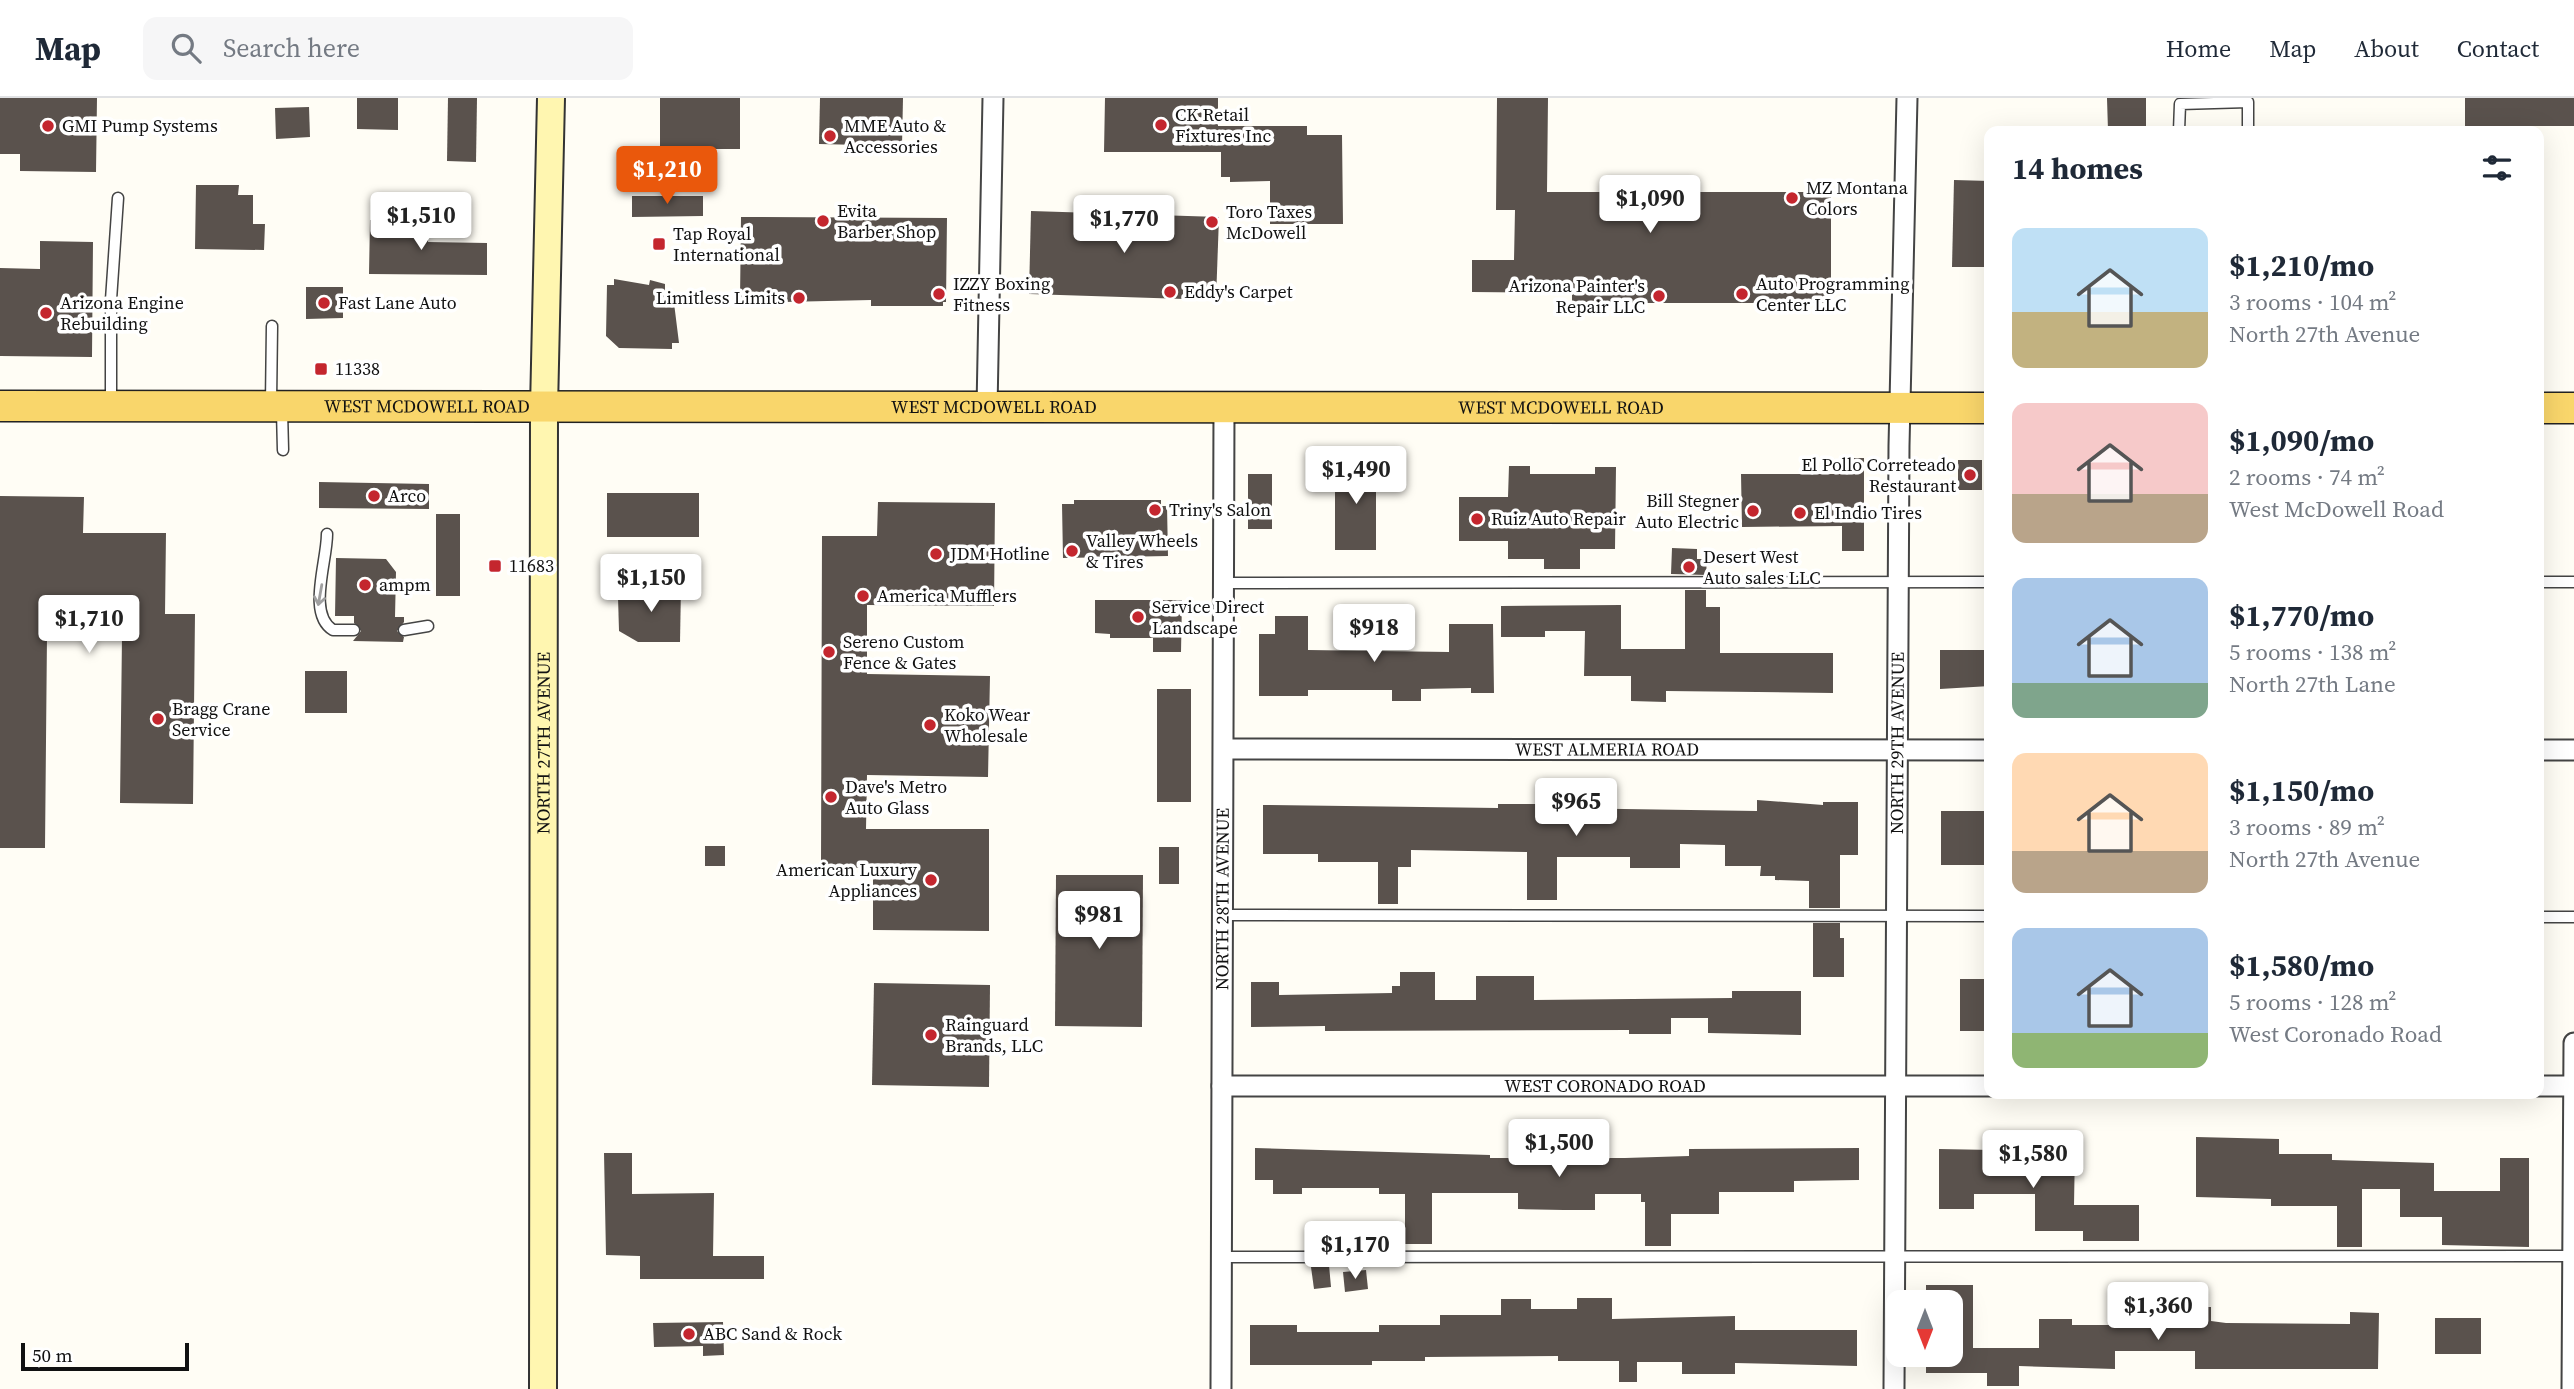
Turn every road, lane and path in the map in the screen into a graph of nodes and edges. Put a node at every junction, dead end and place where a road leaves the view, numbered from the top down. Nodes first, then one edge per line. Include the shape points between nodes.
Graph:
1 (551, 98) edge
2 (993, 98) edge
3 (1907, 98) edge
4 (2179, 126) edge
5 (2248, 126) edge
6 (118, 198) dead end
7 (272, 326) dead end
8 (0, 406) edge
9 (111, 406) junction
10 (276, 407) junction
11 (544, 408) junction
12 (987, 408) junction
13 (1224, 408) junction
14 (1899, 408) junction
15 (1984, 408) edge
16 (2544, 408) edge
17 (2574, 408) edge
18 (283, 450) dead end
19 (327, 534) dead end
20 (1984, 582) edge
21 (2544, 582) edge
22 (2574, 582) edge
23 (1225, 583) junction
24 (1898, 583) junction
25 (429, 626) dead end
26 (354, 630) dead end
27 (404, 630) dead end
28 (1224, 749) junction
29 (1897, 750) junction
30 (1984, 750) edge
31 (2544, 750) edge
32 (2574, 750) edge
33 (1224, 915) junction
34 (1897, 916) junction
35 (1984, 916) edge
36 (2544, 917) edge
37 (2574, 917) edge
38 (2574, 1043) edge
39 (1222, 1086) junction
40 (1895, 1086) junction
41 (1984, 1086) edge
42 (2544, 1086) edge
43 (2574, 1086) edge
44 (2573, 1256) edge
45 (1222, 1257) junction
46 (1895, 1258) junction
47 (543, 1389) edge
48 (1221, 1389) edge
49 (1894, 1389) edge
50 (2572, 1389) edge

1 - 11 main road, NORTH 27TH AVENUE
2 - 12 street
3 - 14 street, NORTH 29TH AVENUE
4 - 5 lane via 2180,104 2248,102
6 - 9 lane via 111,300
7 - 10 lane
8 - 9 main road, WEST MCDOWELL ROAD
9 - 10 main road, WEST MCDOWELL ROAD
10 - 11 main road, WEST MCDOWELL ROAD
10 - 18 lane
11 - 12 main road, WEST MCDOWELL ROAD
11 - 47 main road, NORTH 27TH AVENUE
12 - 13 main road, WEST MCDOWELL ROAD
13 - 14 main road, WEST MCDOWELL ROAD
13 - 23 street, NORTH 28TH AVENUE
14 - 15 main road, WEST MCDOWELL ROAD
14 - 24 street, NORTH 29TH AVENUE
16 - 17 main road
19 -> 26 lane via 318,609 321,620 333,630
20 - 24 lane
21 - 22 lane
23 - 24 lane
23 - 28 street, NORTH 28TH AVENUE
24 - 29 street, NORTH 29TH AVENUE
25 - 27 lane
28 - 29 street, WEST ALMERIA ROAD
28 - 33 street, NORTH 28TH AVENUE
29 - 30 street, WEST ALMERIA ROAD
29 - 34 street, NORTH 29TH AVENUE
31 - 32 street
33 - 34 lane
33 - 39 street, NORTH 28TH AVENUE
34 - 35 lane
34 - 40 street, NORTH 29TH AVENUE
36 - 37 lane
38 - 43 street
39 - 40 street, WEST CORONADO ROAD
39 - 45 street, NORTH 28TH AVENUE
40 - 41 street, WEST CORONADO ROAD
40 - 46 street, NORTH 29TH AVENUE
42 - 43 street
43 - 44 street
44 - 46 lane
44 - 50 street
45 - 46 lane
45 - 48 street, NORTH 28TH AVENUE
46 - 49 street, NORTH 29TH AVENUE

